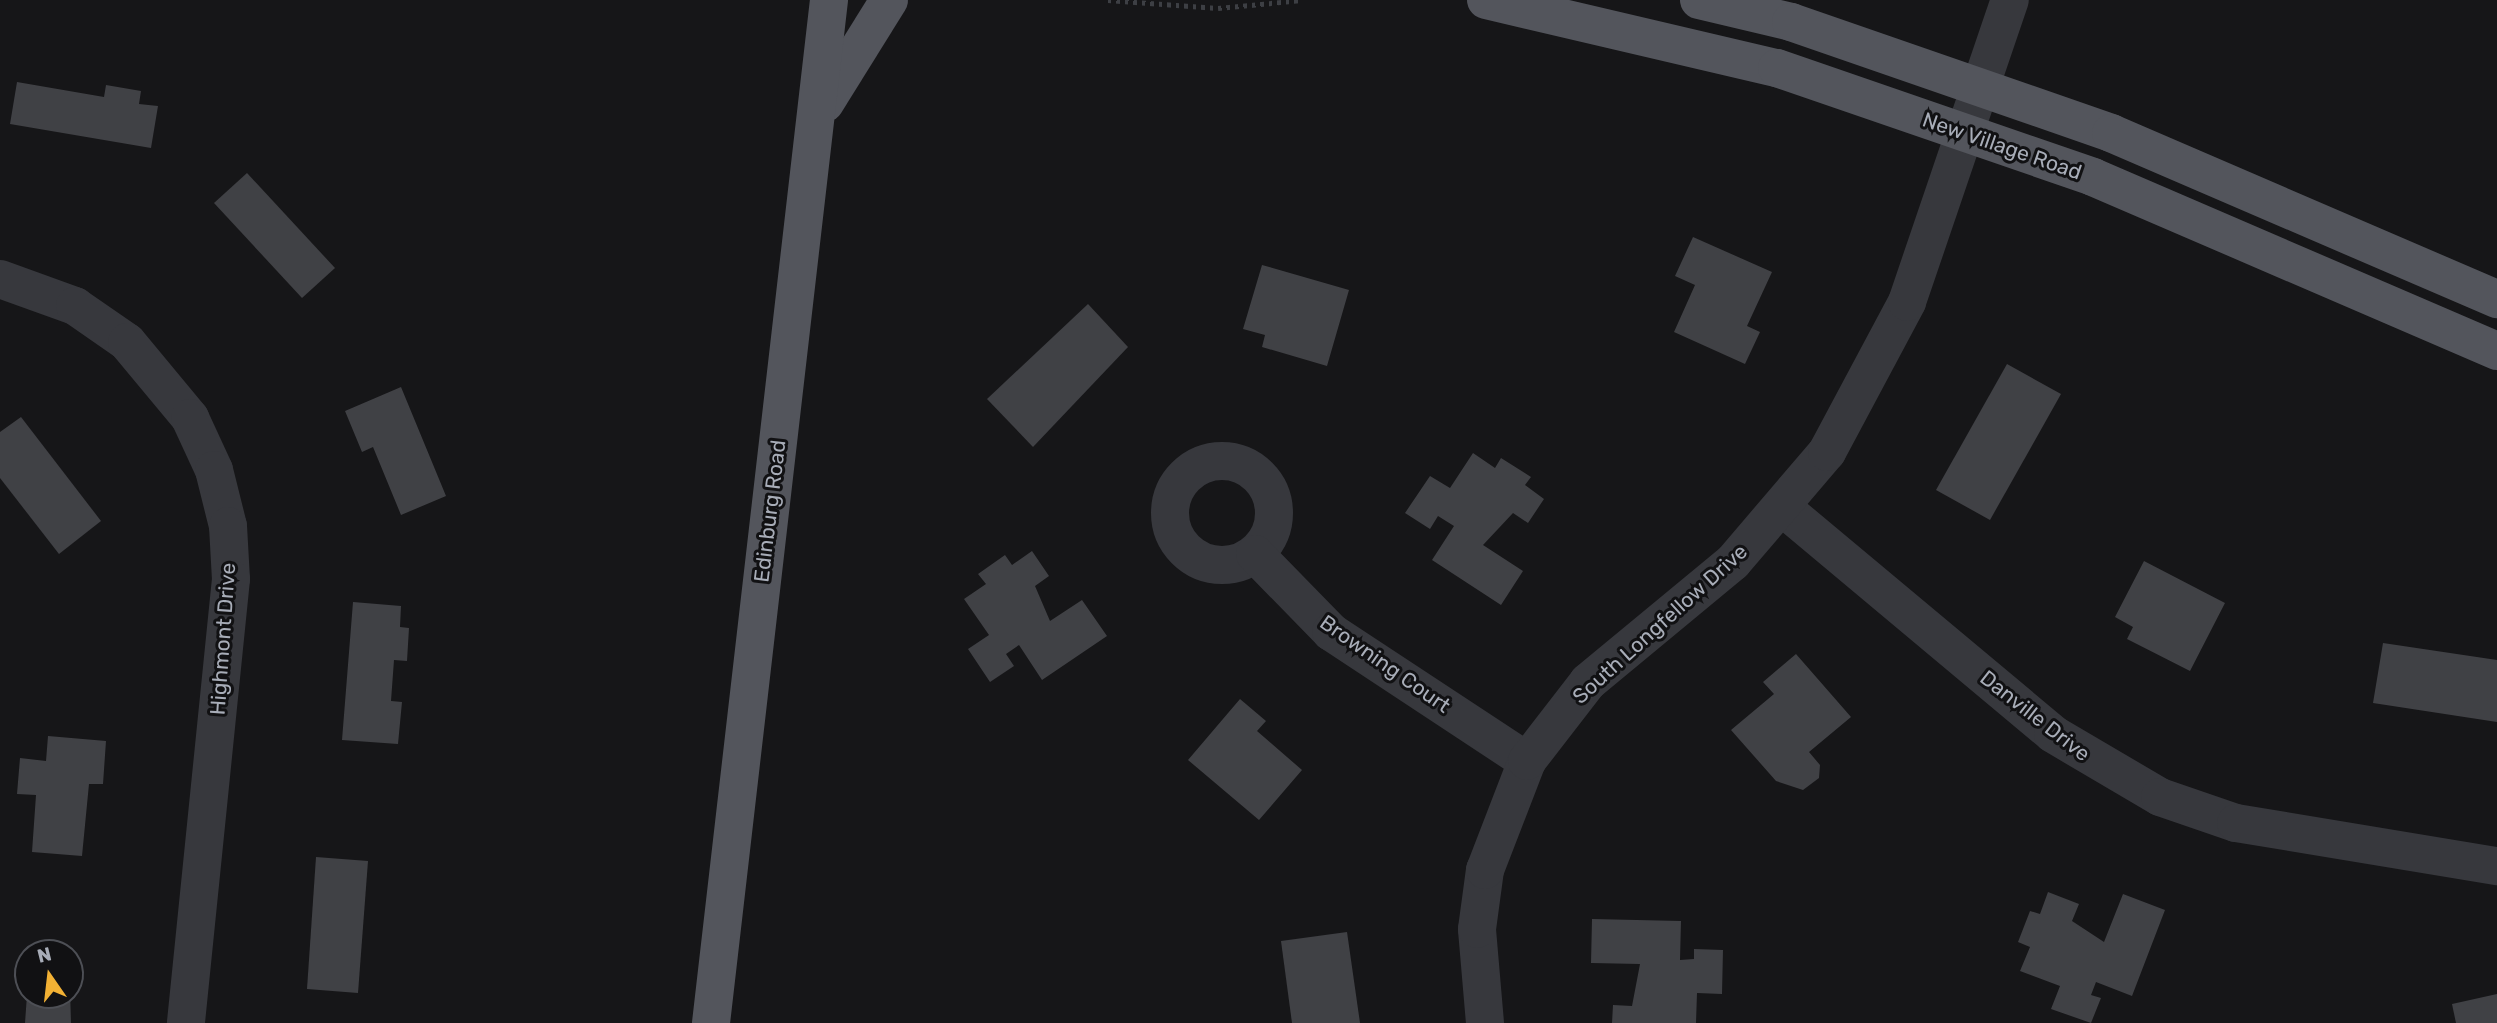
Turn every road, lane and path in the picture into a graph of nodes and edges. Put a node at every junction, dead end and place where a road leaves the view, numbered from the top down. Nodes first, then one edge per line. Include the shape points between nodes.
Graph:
1 (829, 0) edge
2 (889, 0) edge
3 (1108, 0) edge
4 (1302, 0) edge
5 (1486, 0) edge
6 (1699, 0) edge
7 (2010, 0) edge
8 (1982, 88) junction
9 (817, 117) junction
10 (1966, 133) junction
11 (0, 279) edge
12 (2497, 299) edge
13 (2497, 351) edge
14 (1783, 508) junction
15 (1255, 554) dead end
16 (1527, 761) junction
17 (2497, 866) edge
18 (186, 1023) edge
19 (711, 1023) edge
20 (1485, 1023) edge

1 - 9 main road, Edinburg Road
2 - 9 main road
3 - 4 path via 1218,8
5 - 10 main road, New Village Road via 1777,68
6 - 8 main road via 1791,22
7 - 8 street, South Longfellow Drive
8 - 10 street, South Longfellow Drive
8 - 12 main road via 2110,132
9 - 19 main road, Edinburg Road
10 - 13 main road, New Village Road via 2093,177
10 - 14 street, South Longfellow Drive via 1907,302 1874,373
11 - 18 street, Highmont Drive via 75,306 127,342 190,418 214,471 228,526 230,579
14 - 16 street, South Longfellow Drive via 1733,562 1588,682
14 - 17 street, Danville Drive via 2053,734 2138,786 2236,823
15 - 16 street, Browning Court via 1331,632
16 - 20 street, South Longfellow Drive via 1485,870 1477,929

